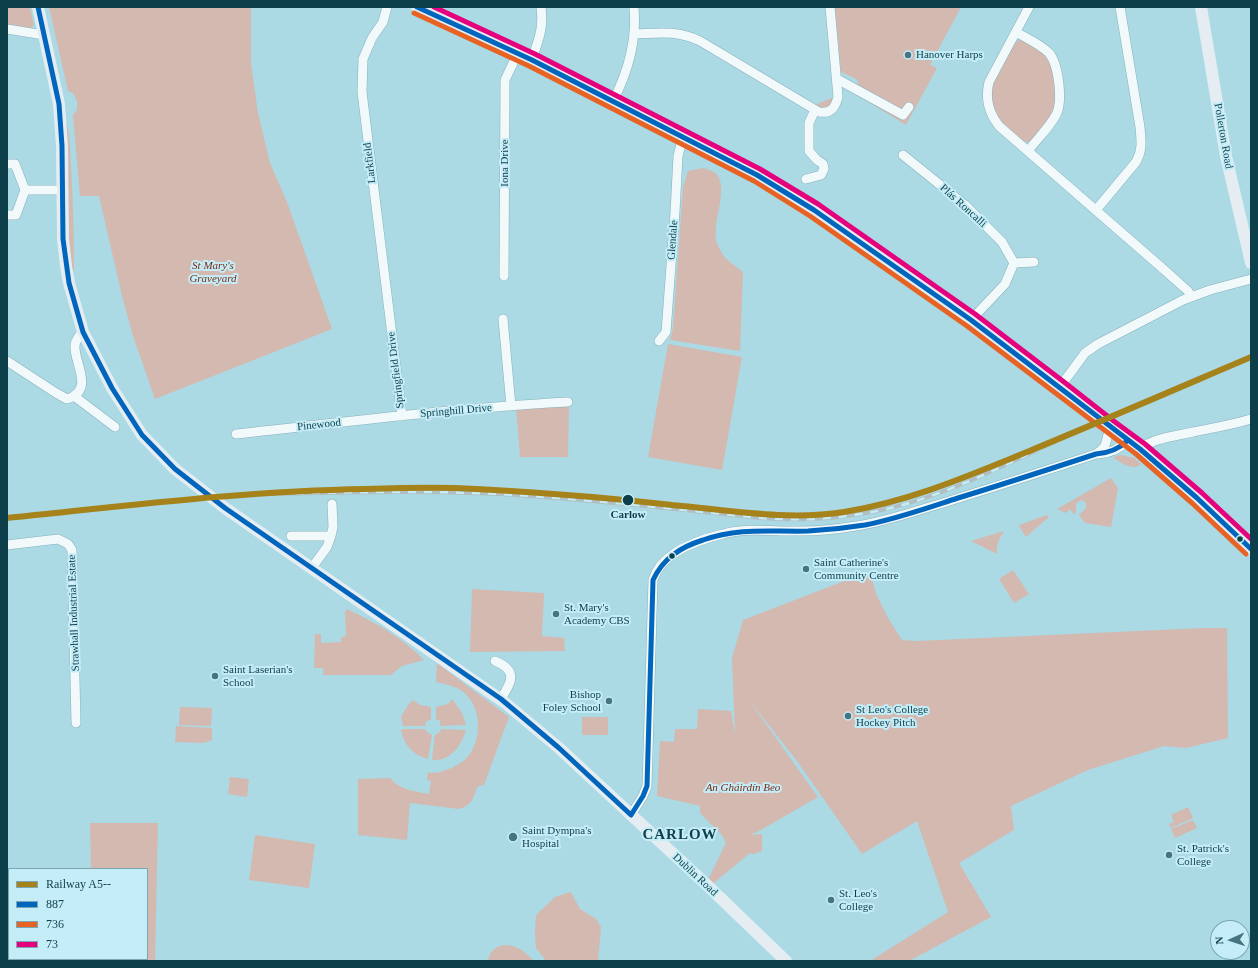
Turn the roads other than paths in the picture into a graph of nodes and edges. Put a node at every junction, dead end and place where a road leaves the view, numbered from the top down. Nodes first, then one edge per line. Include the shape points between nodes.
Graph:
1 (38, 7) edge
2 (387, 7) edge
3 (417, 7) edge
4 (541, 7) edge
5 (634, 7) edge
6 (830, 7) edge
7 (1029, 7) edge
8 (1120, 7) edge
9 (1201, 7) edge
10 (7, 29) edge
11 (1016, 32) junction
12 (635, 34) junction
13 (44, 35) junction
14 (518, 53) junction
15 (532, 60) junction
16 (837, 79) junction
17 (613, 101) junction
18 (909, 107) dead end
19 (815, 110) junction
20 (684, 137) junction
21 (1028, 151) junction
22 (903, 155) dead end
23 (7, 164) edge
24 (806, 179) dead end
25 (25, 190) junction
26 (62, 190) junction
27 (1096, 210) junction
28 (7, 215) edge
29 (1034, 262) dead end
30 (1014, 263) junction
31 (1251, 263) edge
32 (504, 276) dead end
33 (1251, 280) edge
34 (1192, 297) junction
35 (503, 319) dead end
36 (971, 320) junction
37 (391, 323) joint
38 (83, 332) junction
39 (659, 341) dead end
40 (7, 361) edge
41 (1060, 387) junction
42 (74, 396) junction
43 (568, 402) dead end
44 (511, 406) junction
45 (402, 416) junction
46 (1251, 420) edge
47 (115, 427) dead end
48 (1111, 428) junction
49 (236, 434) dead end
50 (1127, 441) junction
51 (1140, 449) junction
52 (1096, 454) junction
53 (332, 504) dead end
54 (291, 536) dead end
55 (331, 536) junction
56 (7, 545) edge
57 (1251, 550) edge
58 (312, 568) junction
59 (495, 661) dead end
60 (501, 699) junction
61 (76, 723) dead end
62 (631, 815) junction
63 (786, 961) edge

1 - 13 main road, Dublin Road
2 - 37 street, Larkfield via 363,60 362,92
3 - 14 main road
4 - 15 street via 541,32
5 - 12 street
6 - 16 street
7 - 11 street
8 - 27 street via 1142,145 1136,162
9 - 31 main road, Pollerton Road via 1226,156
10 - 13 street
11 - 21 street via 989,82 987,101 994,120
11 - 21 street via 1049,54 1056,68 1060,94 1056,115
12 - 17 street via 626,73
12 - 19 street via 676,33 689,36
13 - 26 main road, Dublin Road via 59,104
14 - 15 main road
14 - 32 street, Iona Drive via 506,80
15 - 17 main road
16 - 18 street via 904,115
16 - 19 street via 838,97 833,110 824,113
17 - 20 main road
19 - 24 street via 809,123 809,151 823,164 824,169 821,176
20 - 36 main road via 757,175 814,210
20 - 39 street, Glendale via 678,156 666,332
21 - 27 street
22 - 30 street, Plás Roncalli via 965,205 1002,242
23 - 25 street via 15,164
25 - 26 street
25 - 28 street via 16,215
26 - 38 main road, Dublin Road via 66,266
27 - 34 street
29 - 30 street
30 - 36 street via 1005,284
33 - 34 street
34 - 41 street via 1098,344 1086,353
35 - 44 street
36 - 41 main road
37 - 45 street, Springfield Drive
38 - 42 street via 78,337 75,347 82,381
38 - 58 main road, Dublin Road via 112,388 142,435 175,469 225,508
40 - 42 street via 56,394 67,399
41 - 48 main road
42 - 47 street
43 - 44 street, Springhill Drive
44 - 45 street, Springhill Drive
45 - 49 street, Pinewood
46 - 51 street via 1172,436 1146,444
48 - 50 main road
48 - 52 street via 1107,434 1106,446
50 - 51 main road
50 - 52 street via 1122,447
51 - 57 main road
52 - 62 street via 888,519 856,526 802,531 766,530 724,534 699,542 667,559 656,570 653,580 647,786
53 - 55 street
54 - 55 street
55 - 58 street via 327,547
56 - 61 street, Strawhall Industrial Estate via 58,539 68,544 72,550
58 - 60 main road, Dublin Road
59 - 60 street via 506,667 511,676
60 - 62 main road, Dublin Road via 559,748
62 - 63 main road, Dublin Road

